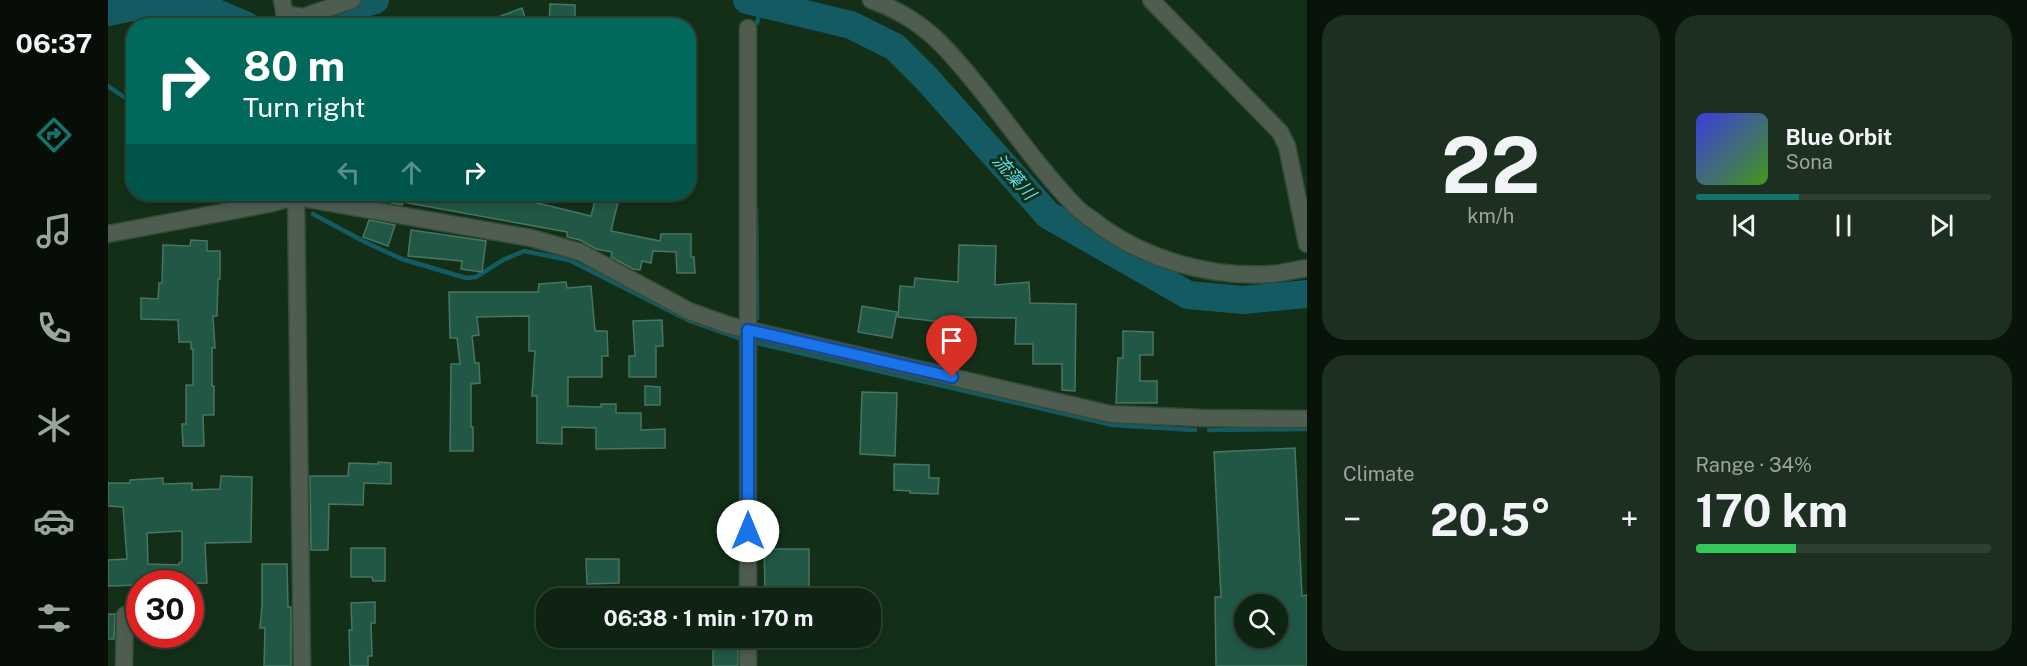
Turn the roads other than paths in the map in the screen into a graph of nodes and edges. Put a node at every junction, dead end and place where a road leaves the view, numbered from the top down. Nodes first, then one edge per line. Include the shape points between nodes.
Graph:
1 (352, 0) edge
2 (871, 0) edge
3 (1151, 0) edge
4 (284, 14) edge
5 (748, 28) dead end
6 (278, 201) edge
7 (297, 201) edge
8 (329, 201) edge
9 (108, 234) edge
10 (1307, 244) edge
11 (1307, 268) edge
12 (748, 339) junction
13 (1307, 419) edge
14 (748, 588) edge
15 (125, 615) dead end
16 (748, 648) edge
17 (124, 666) edge
18 (302, 666) edge
19 (748, 666) edge

1 - 4 street via 303,17
2 - 11 street via 913,19 933,34 1078,210 1118,239 1153,256 1206,271 1270,274
3 - 10 street via 1280,132 1287,146
5 - 12 street
6 - 9 street
7 - 18 street
8 - 12 street via 540,240 580,252 689,311 728,325
12 - 13 street via 1110,414
12 - 14 street
15 - 17 street
16 - 19 street

